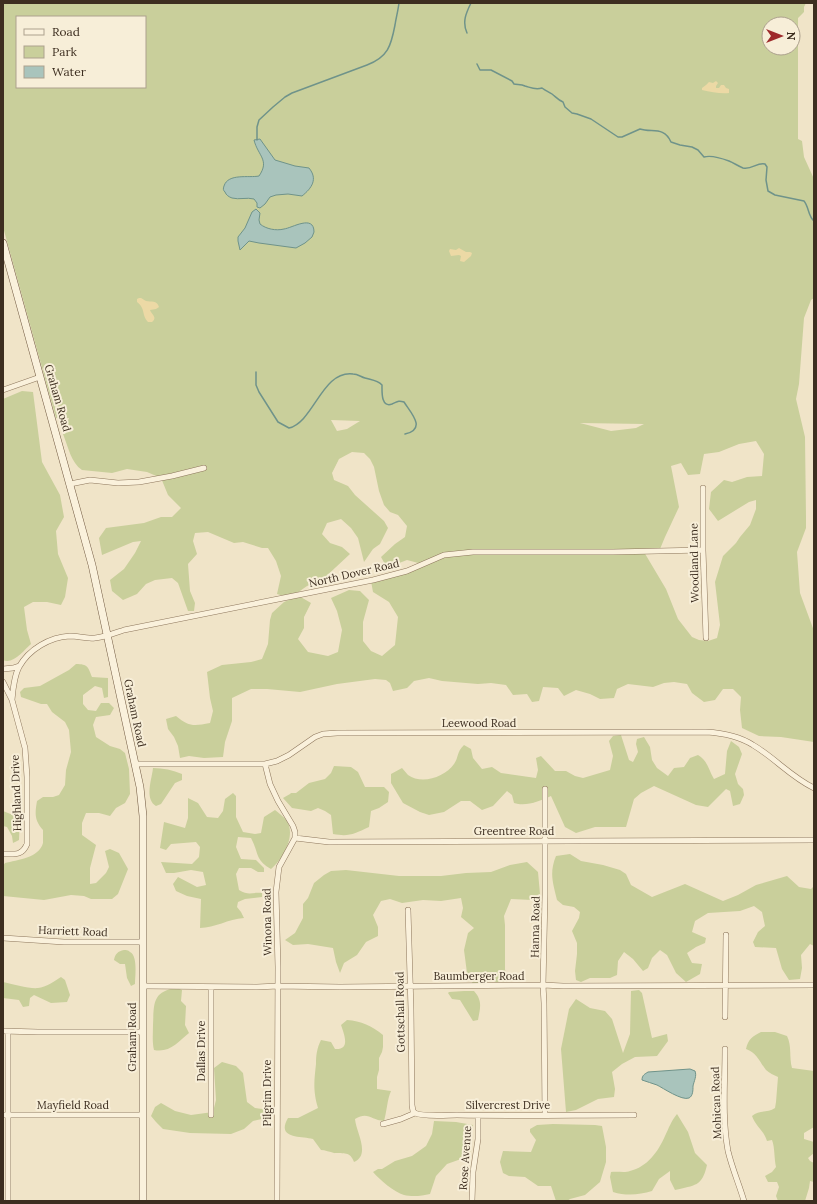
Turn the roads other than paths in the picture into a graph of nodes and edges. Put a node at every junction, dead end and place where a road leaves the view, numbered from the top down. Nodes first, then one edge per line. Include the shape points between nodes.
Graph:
1 (3, 243) edge
2 (40, 378) junction
3 (3, 390) edge
4 (204, 468) dead end
5 (70, 484) junction
6 (704, 488) dead end
7 (703, 550) junction
8 (107, 635) junction
9 (706, 638) dead end
10 (19, 666) junction
11 (3, 669) edge
12 (3, 682) edge
13 (12, 700) junction
14 (136, 764) junction
15 (265, 764) junction
16 (814, 788) edge
17 (545, 789) dead end
18 (295, 838) junction
19 (814, 840) edge
20 (545, 842) junction
21 (3, 854) edge
22 (408, 910) dead end
23 (726, 935) dead end
24 (3, 938) edge
25 (143, 942) junction
26 (543, 985) junction
27 (144, 986) junction
28 (211, 986) junction
29 (278, 986) junction
30 (410, 986) junction
31 (725, 986) junction
32 (814, 986) edge
33 (725, 1017) dead end
34 (6, 1031) edge
35 (143, 1032) junction
36 (725, 1049) dead end
37 (414, 1113) junction
38 (545, 1114) junction
39 (6, 1115) edge
40 (143, 1115) junction
41 (210, 1115) dead end
42 (634, 1115) dead end
43 (478, 1116) junction
44 (383, 1124) dead end
45 (8, 1201) edge
46 (143, 1201) edge
47 (277, 1201) edge
48 (472, 1201) edge
49 (744, 1201) edge

1 - 2 main road, Graham Road
2 - 3 street
2 - 5 main road, Graham Road
4 - 5 street via 138,482 90,480
5 - 8 main road, Graham Road via 92,565
6 - 7 street, Woodland Lane
7 - 8 street, North Dover Road via 452,553 373,580
7 - 9 street, Woodland Lane
8 - 10 street, North Dover Road via 93,638 70,636 52,640 38,647
8 - 14 main road, Graham Road
10 - 11 street
10 - 13 street
12 - 13 street, Highland Drive
13 - 21 street, Highland Drive via 25,748 27,844 18,854
14 - 15 street, Leewood Road
14 - 25 main road, Graham Road via 143,816
15 - 16 street, Leewood Road via 289,755 315,737 332,733 706,732 727,734 746,741 796,778
15 - 18 street via 270,784 294,826
17 - 20 street, Hanna Road
18 - 20 street, Greentree Road via 329,842
18 - 29 street, Winona Road via 281,863 276,884
19 - 20 street, Greentree Road
20 - 26 street, Hanna Road
22 - 30 street, Gottschall Road
23 - 31 street
24 - 25 street, Harriett Road via 64,942
25 - 27 main road, Graham Road
26 - 30 street, Baumberger Road
26 - 31 street, Baumberger Road
26 - 38 street, Hanna Road
27 - 28 street, Baumberger Road
27 - 35 main road, Graham Road
28 - 29 street, Baumberger Road
28 - 41 street, Dallas Drive
29 - 30 street, Baumberger Road
29 - 47 street, Pilgrim Drive
30 - 37 street, Gottschall Road
31 - 32 street, Baumberger Road
31 - 33 street
34 - 35 street
34 - 39 street
35 - 40 main road, Graham Road
36 - 49 street, Mohican Road via 727,1139 731,1163
37 - 43 street, Silvercrest Drive
37 - 44 street, Silvercrest Drive
38 - 42 street, Silvercrest Drive
38 - 43 street, Silvercrest Drive
39 - 40 street, Mayfield Road
39 - 45 street
40 - 46 main road, Graham Road
43 - 48 street, Rose Avenue

